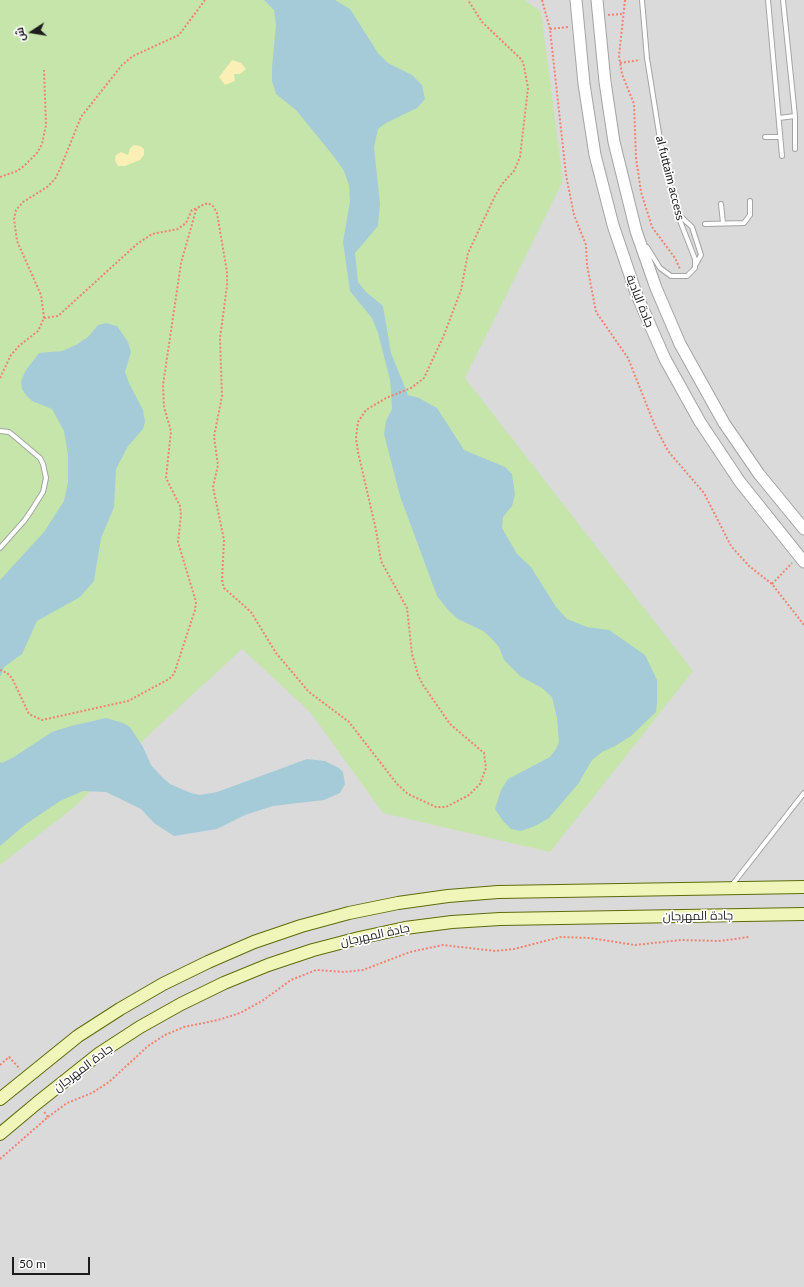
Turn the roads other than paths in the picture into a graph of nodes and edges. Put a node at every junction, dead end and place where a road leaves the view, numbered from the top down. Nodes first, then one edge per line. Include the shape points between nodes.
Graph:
1 (576, 0) edge
2 (597, 0) edge
3 (642, 0) edge
4 (768, 0) edge
5 (783, 0) edge
6 (795, 116) junction
7 (779, 118) junction
8 (765, 137) dead end
9 (780, 137) junction
10 (795, 149) dead end
11 (782, 156) dead end
12 (750, 201) dead end
13 (721, 204) dead end
14 (677, 213) junction
15 (723, 223) junction
16 (706, 224) dead end
17 (636, 231) junction
18 (696, 264) junction
19 (0, 431) edge
20 (804, 529) edge
21 (0, 548) edge
22 (801, 559) edge
23 (804, 794) edge
24 (804, 887) edge
25 (730, 888) junction
26 (804, 914) edge
27 (0, 1099) edge
28 (0, 1134) edge

1 - 22 street, جادة البادية via 584,84 595,155 613,225 636,293 665,359 700,422 740,482
2 - 17 street, جادة البادية via 604,82 614,142
3 - 14 lane, al futtaim access via 647,58 658,129
4 - 7 lane
5 - 6 lane
6 - 7 lane
6 - 10 lane
7 - 9 lane
8 - 9 lane
9 - 11 lane
12 - 15 lane via 750,215 747,221
13 - 15 lane
14 - 18 lane, al futtaim access
14 - 18 lane via 692,227 701,255
15 - 16 lane
17 - 18 lane via 662,271 671,276 683,277 693,272
17 - 20 street, جادة البادية via 668,316 709,397 759,474
19 - 21 lane via 9,432 40,458 44,464 46,478 43,492 28,516
23 - 25 lane
24 - 25 main road
25 - 27 main road via 498,892 448,896 398,903 301,926 254,942 163,984 78,1036
26 - 28 main road, جادة المهرجان via 500,919 413,927 313,950 224,983 140,1027 100,1053

